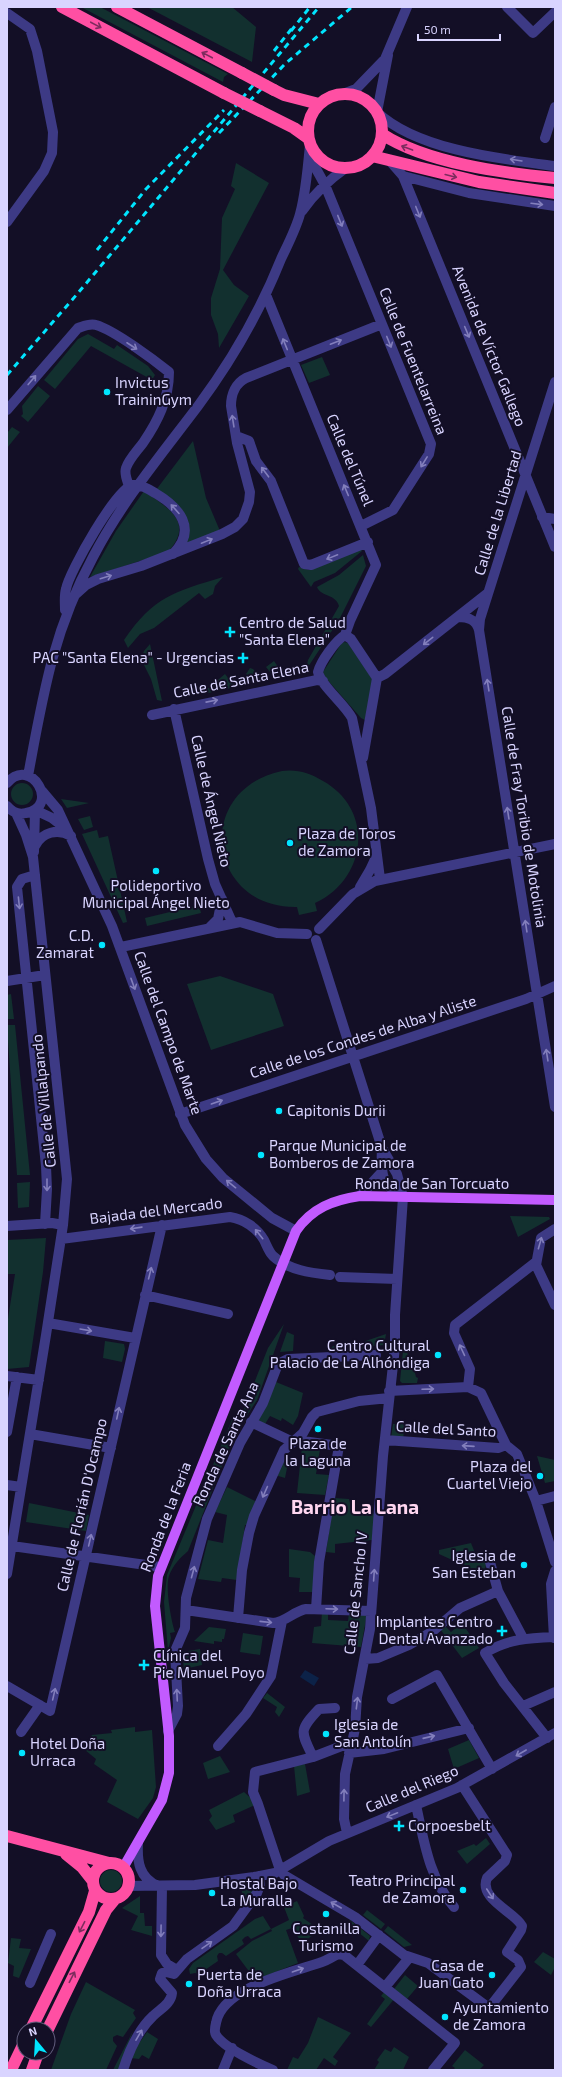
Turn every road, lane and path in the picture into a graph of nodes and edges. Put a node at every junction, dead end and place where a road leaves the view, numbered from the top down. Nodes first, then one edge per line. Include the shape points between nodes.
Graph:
1 (62, 7) edge
2 (117, 7) edge
3 (408, 7) edge
4 (506, 7) edge
5 (555, 12) edge
6 (7, 13) edge
7 (388, 55) junction
8 (343, 94) junction
9 (319, 104) junction
10 (555, 107) edge
11 (377, 112) junction
12 (382, 134) junction
13 (545, 138) dead end
14 (309, 141) junction
15 (309, 156) junction
16 (372, 156) junction
17 (389, 160) junction
18 (555, 166) edge
19 (347, 168) junction
20 (403, 176) junction
21 (555, 178) edge
22 (325, 185) junction
23 (555, 194) edge
24 (555, 206) edge
25 (299, 216) junction
26 (7, 222) edge
27 (266, 295) junction
28 (382, 324) junction
29 (292, 360) junction
30 (555, 382) edge
31 (7, 410) edge
32 (236, 436) junction
33 (526, 475) junction
34 (134, 486) junction
35 (542, 517) junction
36 (555, 519) edge
37 (361, 526) junction
38 (368, 542) junction
39 (555, 547) edge
40 (171, 555) junction
41 (490, 590) junction
42 (73, 597) junction
43 (66, 615) junction
44 (458, 617) junction
45 (479, 630) junction
46 (346, 635) junction
47 (377, 678) junction
48 (323, 680) junction
49 (174, 709) junction
50 (152, 715) dead end
51 (352, 718) junction
52 (371, 720) junction
53 (363, 764) junction
54 (28, 776) junction
55 (8, 781) edge
56 (42, 791) junction
57 (7, 806) edge
58 (35, 810) junction
59 (16, 813) junction
60 (69, 834) junction
61 (555, 844) edge
62 (35, 846) junction
63 (515, 852) junction
64 (378, 853) junction
65 (33, 857) junction
66 (35, 875) junction
67 (380, 879) junction
68 (357, 890) junction
69 (222, 899) junction
70 (232, 922) junction
71 (255, 925) junction
72 (210, 927) junction
73 (320, 929) junction
74 (306, 934) junction
75 (316, 940) junction
76 (121, 947) junction
77 (45, 975) junction
78 (27, 977) junction
79 (7, 981) edge
80 (555, 986) edge
81 (537, 995) junction
82 (354, 1057) junction
83 (555, 1107) edge
84 (180, 1114) junction
85 (382, 1148) junction
86 (382, 1172) junction
87 (360, 1196) junction
88 (403, 1197) junction
89 (555, 1200) edge
90 (45, 1224) junction
91 (162, 1224) junction
92 (63, 1225) junction
93 (7, 1226) edge
94 (555, 1229) edge
95 (296, 1231) junction
96 (60, 1239) junction
97 (284, 1262) junction
98 (536, 1262) junction
99 (397, 1279) junction
100 (145, 1295) junction
101 (555, 1305) edge
102 (228, 1314) dead end
103 (48, 1323) junction
104 (135, 1338) junction
105 (376, 1354) dead end
106 (12, 1376) edge
107 (39, 1380) junction
108 (468, 1387) junction
109 (389, 1394) junction
110 (251, 1422) junction
111 (7, 1432) edge
112 (30, 1434) junction
113 (385, 1440) junction
114 (294, 1441) junction
115 (509, 1447) junction
116 (111, 1448) junction
117 (7, 1485) edge
118 (21, 1487) junction
119 (555, 1496) edge
120 (536, 1501) junction
121 (12, 1546) junction
122 (86, 1555) junction
123 (554, 1558) edge
124 (490, 1562) dead end
125 (160, 1567) junction
126 (555, 1571) edge
127 (7, 1574) edge
128 (498, 1591) junction
129 (316, 1609) junction
130 (186, 1610) junction
131 (371, 1611) junction
132 (238, 1618) junction
133 (282, 1621) junction
134 (523, 1638) junction
135 (554, 1638) edge
136 (365, 1659) junction
137 (7, 1686) edge
138 (555, 1692) edge
139 (392, 1699) dead end
140 (40, 1705) junction
141 (523, 1706) junction
142 (335, 1708) dead end
143 (468, 1728) junction
144 (168, 1731) junction
145 (21, 1732) dead end
146 (551, 1736) edge
147 (352, 1742) junction
148 (218, 1746) dead end
149 (349, 1753) junction
150 (313, 1757) junction
151 (492, 1769) junction
152 (462, 1785) junction
153 (416, 1805) junction
154 (347, 1833) junction
155 (7, 1836) edge
156 (138, 1843) junction
157 (62, 1851) junction
158 (109, 1863) junction
159 (123, 1868) junction
160 (280, 1870) junction
161 (259, 1876) junction
162 (94, 1886) junction
163 (128, 1886) junction
164 (160, 1886) junction
165 (116, 1899) junction
166 (454, 1906) dead end
167 (51, 1934) dead end
168 (379, 1935) junction
169 (409, 1958) junction
170 (357, 1965) junction
171 (177, 1970) junction
172 (30, 1983) dead end
173 (385, 1988) junction
174 (35, 2021) edge
175 (52, 2021) edge
176 (232, 2048) junction
177 (16, 2060) edge
178 (11, 2070) edge
179 (123, 2070) edge
180 (223, 2070) edge
181 (273, 2070) edge
182 (433, 2070) edge

1 -> 14 highway, bridge via 294,128
9 -> 2 highway, bridge via 284,95
3 - 7 street
4 - 5 street via 533,33
6 - 26 street via 30,29 37,51 53,132 52,154 44,171
7 - 8 street via 359,87
7 - 11 street
8 - 9 highway via 328,98
8 - 11 highway via 361,98
9 - 14 highway via 308,125
10 - 13 street
11 - 12 highway
18 -> 11 street via 489,156 426,140 394,126
12 - 16 highway
21 -> 12 highway via 505,172 447,160 407,148
14 - 15 street
14 - 19 highway via 323,161
15 - 22 street, Calle de Fuentelarreina
15 - 25 street
16 - 17 highway
16 - 19 highway
17 - 20 street, Avenida de Víctor Gallego
17 -> 23 highway via 479,182
19 - 22 street
20 -> 24 street via 469,193
20 -> 33 street, Avenida de Víctor Gallego
22 - 25 street
22 -> 28 street, Calle de Fuentelarreina
25 - 27 street
29 -> 27 street, Calle del Túnel
27 - 34 street via 238,348 198,406
29 -> 28 street
28 -> 37 street, Calle de Fuentelarreina via 431,447 393,510
32 -> 29 street via 230,404 237,386 246,378
37 -> 29 street, Calle del Túnel
30 - 33 street, Calle de la Libertad
31 -> 34 street via 72,333 88,325 96,325 110,333 169,372 168,390 162,410 127,467 126,476
38 -> 32 street via 310,565 304,564 269,478 256,461 249,441
40 -> 32 street via 222,534 236,527 243,519 250,492
33 - 35 street, Avenida de Víctor Gallego
33 - 41 street, Calle de la Libertad
40 -> 34 street via 183,536 183,519 168,501
34 - 42 street
34 - 43 street via 118,497 79,560 66,588
35 - 36 street
35 - 39 street, Avenida de Víctor Gallego
37 - 38 street, Calle del Túnel
38 - 46 street, Calle del Túnel via 376,565
42 -> 40 street via 92,582
41 - 44 street
41 - 45 street, Calle de la Libertad
42 - 43 street
43 - 54 street via 49,665
44 - 45 street via 470,618 478,625
44 -> 47 street
63 -> 45 street, Calle de Fray Toribio de Motolinia
46 - 47 street
46 - 48 street, Calle de Santa Elena via 339,640 319,668 319,675
47 - 52 street
49 -> 48 street, Calle de Santa Elena
48 - 51 street
49 - 50 street, Calle de Santa Elena
49 - 69 street, Calle de Ángel Nieto via 208,859
51 - 52 street via 361,724
51 - 53 street
52 - 53 street
53 - 64 street
54 - 55 street via 17,776
54 - 56 street, Calle del Campo de Marte via 38,782
56 - 58 street via 41,802
56 - 60 street, Calle del Campo de Marte via 56,807
57 - 59 street
58 - 59 street via 23,814
58 - 60 street, Calle del Campo de Marte via 52,818
58 - 62 street, Calle de Villalpando
59 - 65 street, Calle de Villalpando
60 - 62 street via 53,832 43,836
60 - 76 street, Calle del Campo de Marte
61 - 63 street
62 - 65 street, Calle de Villalpando
63 - 67 street
81 -> 63 street, Calle de Fray Toribio de Motolinia
64 - 67 street
64 - 68 street
65 - 66 street, Calle de Villalpando
66 - 77 street, Calle de Villalpando
66 -> 78 street, Calle de Villalpando via 22,879 18,887
67 - 68 street
68 - 73 street
69 - 70 street, Calle de Ángel Nieto
69 - 71 street, Calle de Ángel Nieto via 237,914
69 - 72 street via 218,919
70 - 71 street
70 - 72 street
71 - 74 street via 278,933
72 - 76 street
73 - 74 street via 311,926
73 - 75 street via 321,935
74 - 75 street via 311,940
75 - 82 street
76 -> 84 street, Calle del Campo de Marte
77 - 78 street
77 - 92 street, Calle de Villalpando via 66,1167
78 - 79 street
78 -> 90 street, Calle de Villalpando via 46,1166
80 - 81 street, Calle de los Condes de Alba y Aliste
81 - 82 street, Calle de los Condes de Alba y Aliste
83 -> 81 street, Calle de Fray Toribio de Motolinia
84 -> 82 street, Calle de los Condes de Alba y Aliste
82 - 85 street
95 -> 84 street, Calle del Campo de Marte via 272,1218 221,1176 204,1157
85 - 86 street
85 - 88 street, Calle de Sancho IV via 398,1174
86 - 87 street
86 - 88 street via 386,1183
87 - 88 main road, Ronda de San Torcuato
87 - 95 main road, Ronda de San Torcuato via 317,1209
88 - 89 main road, Ronda de San Torcuato
88 - 99 street, Calle de Sancho IV
90 - 92 street
90 - 93 street
91 -> 96 street, Bajada del Mercado
97 -> 91 street, Bajada del Mercado via 272,1256 256,1229 236,1218 220,1217
100 -> 91 street, Calle de Florián D'Ocampo
92 - 96 street, Calle de Villalpando
98 -> 94 street via 540,1238
95 - 97 main road, Ronda de la Feria
96 - 103 street, Calle de Villalpando
97 - 99 street, Bajada del Mercado via 300,1271 335,1276
97 - 125 main road, Ronda de la Feria
98 - 101 street
108 -> 98 street via 470,1369 454,1333 454,1327 459,1320
99 - 109 street, Calle de Sancho IV via 395,1348
100 - 102 street
100 - 104 street, Calle de Florián D'Ocampo
103 -> 104 street
103 - 107 street, Calle de Villalpando
116 -> 104 street, Calle de Florián D'Ocampo
105 - 110 street, Ronda de Santa Ana via 282,1361 278,1364 265,1397
106 - 107 street
106 - 111 street
107 - 112 street, Calle de Villalpando
109 -> 108 street
108 - 115 street via 476,1389 482,1395
109 - 113 street, Calle de Sancho IV
109 - 114 street via 315,1414
110 - 114 street
130 -> 110 street, Ronda de Santa Ana via 186,1598 209,1514
112 - 116 street
112 - 118 street, Calle de Villalpando
115 -> 113 street, Calle del Santo
131 -> 113 street, Calle de Sancho IV
114 - 129 street via 338,1446 319,1562
114 -> 132 street via 281,1456 254,1516 242,1572
115 - 120 street via 517,1454
122 -> 116 street, Calle de Florián D'Ocampo
117 - 118 street
118 - 121 street, Calle de Villalpando
119 - 120 street
120 - 123 street
121 - 122 street
121 - 127 street, Calle de Villalpando
122 - 125 street
140 -> 122 street, Calle de Florián D'Ocampo via 50,1711
124 - 128 street
125 - 144 main road, Ronda de la Feria via 155,1606
126 - 135 street via 551,1584
128 - 134 street
128 - 136 street via 459,1608 434,1631 412,1643 382,1657
129 -> 131 street
129 - 133 street via 299,1610
130 - 132 street
144 -> 130 street, Ronda de Santa Ana via 178,1710 175,1655 185,1628
131 - 136 street, Calle de Sancho IV
132 -> 133 street via 270,1623
133 - 148 street via 274,1670 243,1718
134 - 135 street
134 - 141 street via 502,1644 485,1653 504,1683
147 -> 136 street, Calle de Sancho IV
137 - 140 street
138 - 141 street
139 - 143 street via 437,1675
140 - 145 street
141 - 146 street
142 - 150 street via 319,1709 303,1730 302,1734
149 -> 143 street via 384,1749
143 - 151 street
144 - 156 main road, Ronda de la Feria via 170,1762 166,1788
146 -> 151 street, Calle del Riego
147 - 149 street, Calle de Sancho IV
147 - 150 street
154 -> 149 street, Calle de Sancho IV via 344,1819
150 - 160 street via 258,1770 254,1774 253,1790
151 - 152 street, Calle del Riego
152 - 153 street, Calle del Riego
152 -> 169 street via 507,1856 487,1878 486,1889 496,1903 521,1924 521,1930 507,1952 519,1962 520,1970 489,2008 428,1962
153 -> 154 street, Calle del Riego
153 - 166 street via 424,1847 442,1892
154 - 160 street, Calle del Riego via 326,1842
155 - 157 highway
156 - 159 main road, Ronda de la Feria
156 - 164 street via 141,1871 146,1879
157 - 158 highway
157 - 162 highway via 79,1863
158 - 159 highway
158 - 162 highway via 97,1870
159 - 163 highway via 128,1877
160 - 161 street, Calle del Riego
168 -> 160 street
161 - 164 street, Calle del Riego via 198,1885
171 -> 161 street via 187,1959 233,1926 257,1893
162 - 165 highway via 103,1897
162 -> 174 highway via 89,1912
163 - 164 street, Calle del Riego
163 - 165 highway
164 -> 171 street via 161,1955
175 -> 165 highway via 106,1910
167 - 172 street
168 - 169 street
168 - 170 street
169 - 173 street
170 - 173 street
176 -> 170 street via 216,2036 215,2029 219,2013 237,1996 265,1981 339,1954
179 -> 171 street via 129,2052 142,2029 171,2000 172,1991 161,1980 160,1975 165,1972 172,1974
173 - 182 street via 455,2043
176 - 180 street
176 - 181 street
177 - 178 highway

